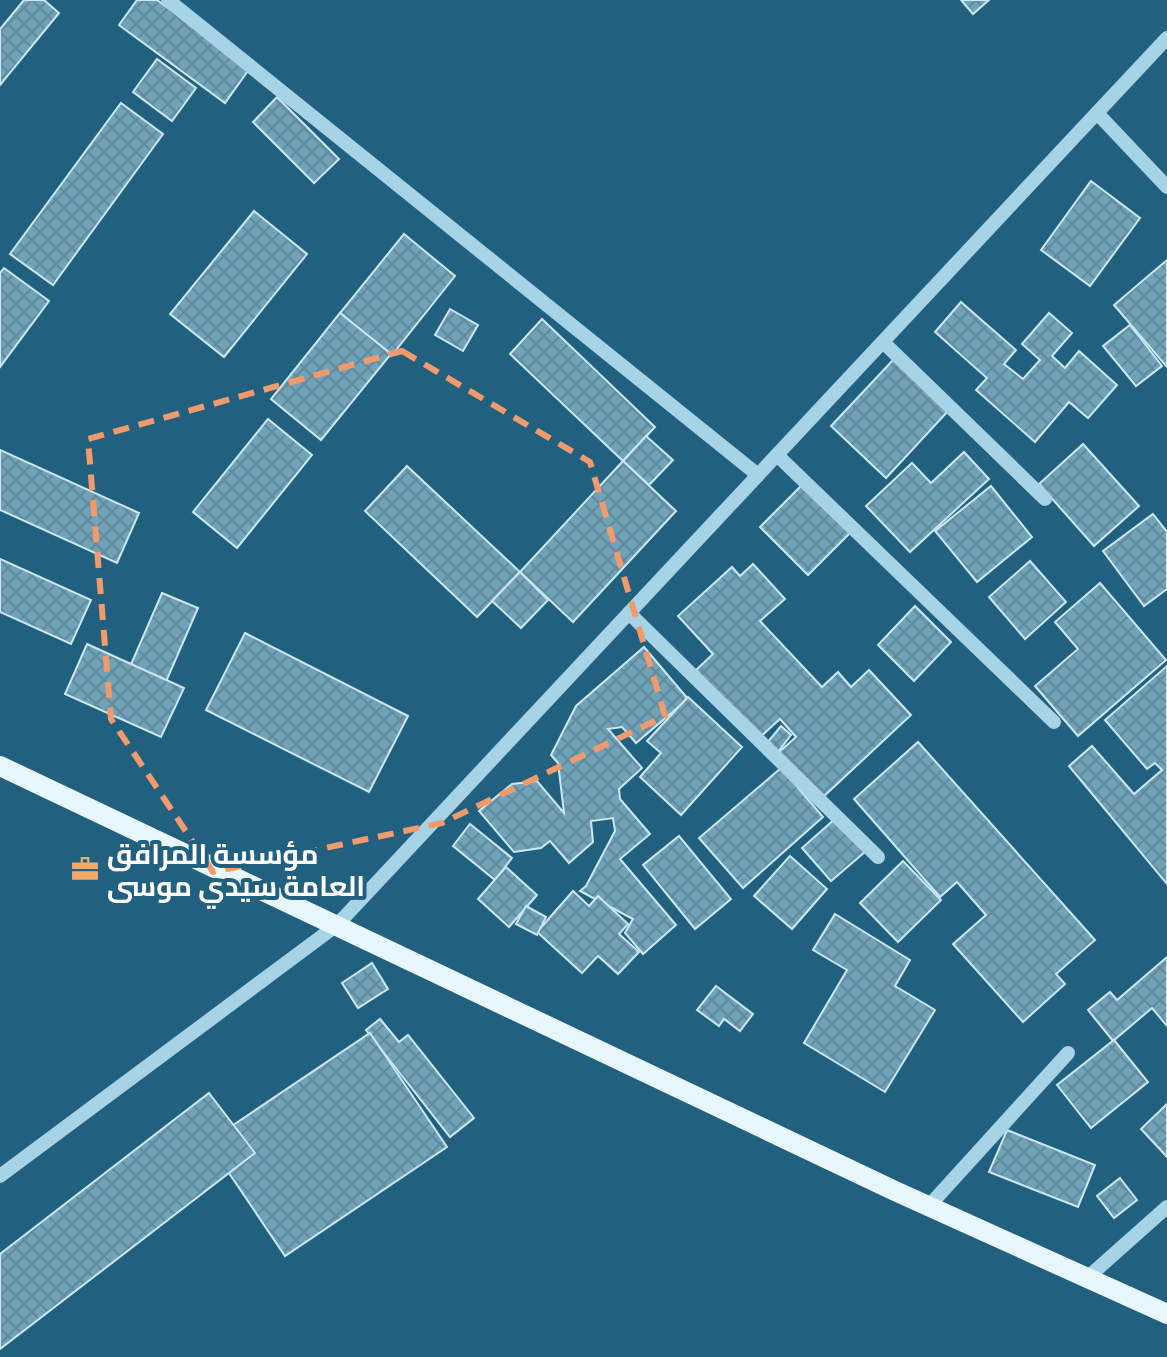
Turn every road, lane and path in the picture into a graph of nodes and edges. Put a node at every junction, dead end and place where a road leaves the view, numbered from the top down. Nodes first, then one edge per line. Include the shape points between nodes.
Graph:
1 (168, 0) edge
2 (1167, 38) edge
3 (1097, 113) junction
4 (1167, 187) edge
5 (883, 342) junction
6 (777, 455) junction
7 (758, 475) junction
8 (1045, 499) dead end
9 (629, 613) junction
10 (1054, 722) dead end
11 (0, 766) edge
12 (878, 857) dead end
13 (337, 925) junction
14 (1068, 1053) dead end
15 (0, 1176) edge
16 (928, 1207) junction
17 (1167, 1207) edge
18 (1086, 1279) junction
19 (1167, 1314) edge

1 - 7 street
2 - 3 street
3 - 4 street
3 - 5 street
5 - 6 street
5 - 8 street
6 - 7 street
6 - 10 street
7 - 9 street
9 - 12 street
9 - 13 street
11 - 13 main road
13 - 15 street
13 - 16 main road
14 - 16 street
16 - 18 main road
17 - 18 street
18 - 19 main road

